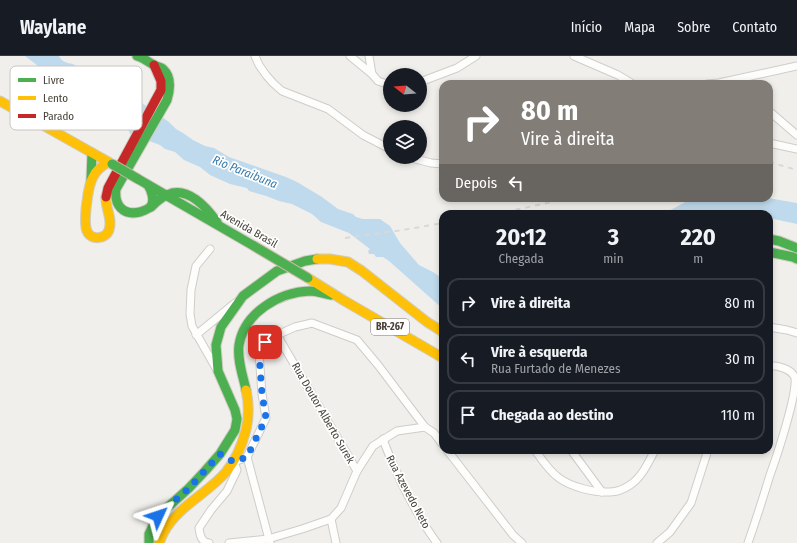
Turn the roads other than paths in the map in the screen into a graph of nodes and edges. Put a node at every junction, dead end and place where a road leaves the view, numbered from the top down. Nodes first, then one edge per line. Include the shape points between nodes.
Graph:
1 (255, 56) edge
2 (350, 56) edge
3 (369, 56) edge
4 (476, 56) edge
5 (574, 56) edge
6 (143, 57) edge
7 (797, 66) edge
8 (372, 74) junction
9 (427, 79) edge
10 (626, 80) edge
11 (733, 80) edge
12 (383, 83) edge
13 (0, 101) edge
14 (10, 107) edge
15 (773, 115) edge
16 (51, 130) edge
17 (797, 135) edge
18 (773, 144) edge
19 (383, 145) edge
20 (797, 149) edge
21 (133, 152) junction
22 (92, 153) junction
23 (427, 162) edge
24 (110, 163) junction
25 (439, 164) edge
26 (91, 180) junction
27 (148, 185) junction
28 (166, 195) junction
29 (151, 207) junction
30 (773, 240) edge
31 (797, 248) edge
32 (210, 249) dead end
33 (773, 253) edge
34 (797, 259) edge
35 (336, 295) junction
36 (243, 296) junction
37 (773, 328) edge
38 (439, 330) edge
39 (797, 333) edge
40 (196, 335) junction
41 (277, 335) junction
42 (439, 356) edge
43 (773, 365) edge
44 (218, 370) junction
45 (425, 427) junction
46 (382, 439) junction
47 (439, 440) edge
48 (220, 454) junction
49 (450, 454) edge
50 (538, 454) edge
51 (574, 454) edge
52 (653, 454) edge
53 (707, 454) edge
54 (247, 457) junction
55 (234, 462) junction
56 (357, 471) junction
57 (195, 482) junction
58 (602, 492) junction
59 (192, 502) junction
60 (331, 519) junction
61 (269, 541) edge
62 (149, 543) edge
63 (159, 543) edge
64 (209, 543) edge
65 (229, 543) edge
66 (336, 543) edge
67 (437, 543) edge
68 (522, 543) edge
69 (657, 543) edge
70 (748, 543) edge

1 - 19 street via 266,75 282,91 328,109 363,135
2 - 8 street
3 - 8 street
4 - 9 street via 457,68
5 - 10 street
6 - 21 main road via 154,65 161,81 163,97
7 - 11 street
8 - 12 street
13 - 14 main road
15 - 17 street
16 - 22 main road
18 - 20 street
21 - 26 main road via 107,193 109,229 101,238 92,237 86,226
21 - 29 main road via 116,189 115,198 118,207 127,212 137,213
22 - 24 main road
22 - 26 main road
23 - 25 street
24 - 26 main road via 98,170
24 - 27 main road, bridge
27 - 28 main road
27 - 29 main road via 152,193
28 - 29 main road
28 - 35 main road, Avenida Brasil / BR-267, bridge via 177,192 192,198 202,204 220,226
30 - 31 main road
32 - 40 street via 196,266 191,290 190,314
33 - 34 main road
35 - 42 main road, BR-267
35 - 55 main road via 311,291 274,300 258,311 244,329 239,345 240,366 248,403 247,424
36 - 38 main road via 277,271 305,260 330,259 348,262
36 - 40 street
36 - 44 main road via 221,327 216,345
37 - 39 street
40 - 44 street
41 - 45 street via 312,323 357,340
41 - 54 street via 265,342 259,353 266,418
41 - 56 street, Rua Doutor Alberto Surek
43 - 70 street via 791,371 797,386 791,415
44 - 48 main road via 237,419 235,430
45 - 46 street via 397,431
45 - 47 street
46 - 56 street via 373,446
46 - 67 street, Rua Azevedo Neto via 411,502
48 - 55 main road
48 - 57 main road
49 - 68 street
50 - 58 street via 559,478 572,485
51 - 58 street
52 - 58 street via 637,479 630,485 611,492
53 - 69 street via 691,503 670,532
54 - 55 street
54 - 61 street
55 - 59 main road via 223,476
55 - 64 street via 237,470 227,491 199,528 200,538
56 - 60 street via 340,508
57 - 59 main road via 197,494
57 - 62 main road via 158,516 149,534
59 - 63 main road via 166,528
60 - 61 street
60 - 66 street
61 - 65 street

